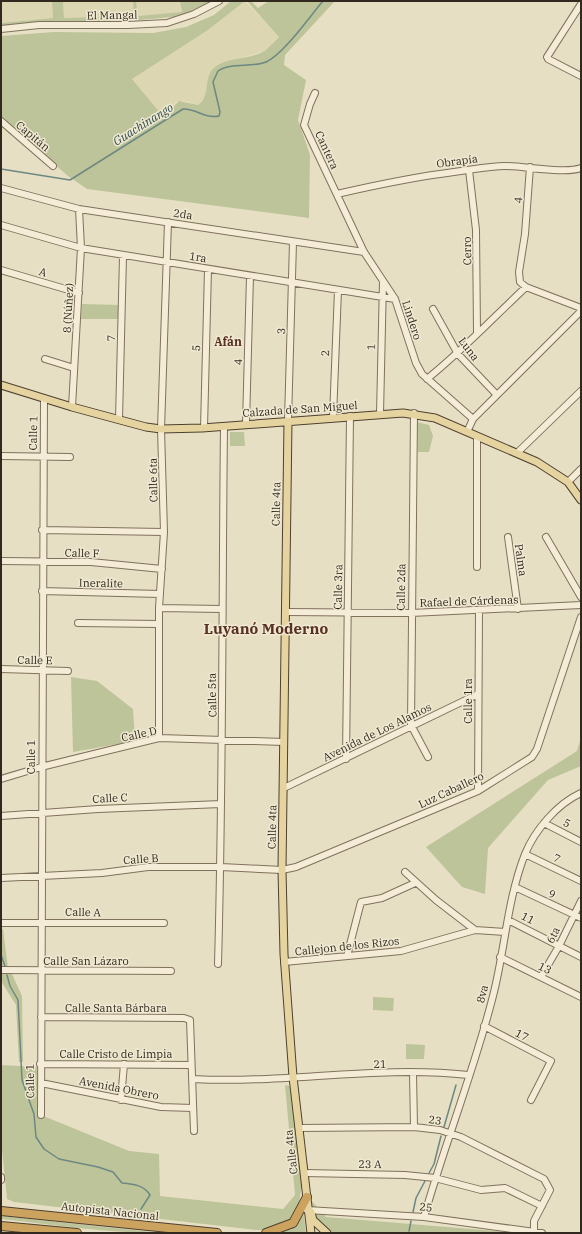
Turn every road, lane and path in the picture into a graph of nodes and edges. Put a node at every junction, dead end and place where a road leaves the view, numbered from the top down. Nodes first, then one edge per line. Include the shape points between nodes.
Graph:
1 (218, 1) edge
2 (581, 4) edge
3 (1, 29) edge
4 (581, 76) edge
5 (315, 93) dead end
6 (1, 121) edge
7 (53, 166) dead end
8 (530, 168) junction
9 (581, 168) edge
10 (469, 170) junction
11 (1, 188) edge
12 (337, 194) junction
13 (79, 209) junction
14 (168, 222) junction
15 (1, 226) edge
16 (293, 242) junction
17 (81, 248) junction
18 (364, 252) junction
19 (123, 256) junction
20 (166, 262) junction
21 (208, 269) junction
22 (1, 270) edge
23 (250, 276) junction
24 (383, 281) junction
25 (292, 282) junction
26 (526, 287) junction
27 (338, 290) junction
28 (79, 293) junction
29 (382, 297) junction
30 (395, 298) junction
31 (433, 309) dead end
32 (581, 310) edge
33 (477, 332) junction
34 (458, 354) junction
35 (45, 359) dead end
36 (74, 368) junction
37 (427, 379) junction
38 (1, 385) edge
39 (581, 391) edge
40 (496, 394) junction
41 (44, 399) junction
42 (72, 407) junction
43 (414, 413) junction
44 (380, 414) junction
45 (350, 416) junction
46 (333, 417) junction
47 (473, 419) junction
48 (119, 420) junction
49 (288, 421) junction
50 (246, 424) junction
51 (224, 426) junction
52 (204, 428) junction
53 (162, 429) junction
54 (467, 432) junction
55 (477, 436) junction
56 (517, 453) junction
57 (1, 456) edge
58 (43, 457) junction
59 (70, 457) dead end
60 (581, 469) edge
61 (568, 482) junction
62 (581, 500) edge
63 (42, 530) junction
64 (164, 532) junction
65 (508, 537) dead end
66 (546, 537) dead end
67 (1, 561) edge
68 (42, 561) junction
69 (477, 567) dead end
70 (162, 569) junction
71 (42, 591) junction
72 (160, 594) junction
73 (581, 597) edge
74 (581, 605) edge
75 (159, 608) junction
76 (222, 609) junction
77 (518, 609) junction
78 (479, 611) junction
79 (286, 612) junction
80 (347, 612) junction
81 (410, 613) junction
82 (581, 617) edge
83 (78, 623) dead end
84 (159, 624) junction
85 (1, 669) edge
86 (42, 670) junction
87 (68, 671) dead end
88 (478, 694) junction
89 (411, 725) junction
90 (159, 738) junction
91 (222, 741) junction
92 (284, 742) junction
93 (428, 756) dead end
94 (346, 759) junction
95 (41, 767) junction
96 (1, 779) edge
97 (284, 788) junction
98 (478, 791) junction
99 (580, 794) edge
100 (221, 804) junction
101 (41, 813) junction
102 (1, 816) edge
103 (544, 823) junction
104 (581, 842) edge
105 (525, 854) junction
106 (221, 867) junction
107 (282, 870) junction
108 (405, 872) dead end
109 (42, 876) junction
110 (1, 878) edge
111 (581, 881) edge
112 (415, 883) junction
113 (515, 887) junction
114 (581, 901) edge
115 (574, 914) junction
116 (581, 918) edge
117 (508, 920) junction
118 (40, 922) junction
119 (1, 923) edge
120 (164, 924) dead end
121 (475, 930) junction
122 (505, 932) junction
123 (559, 946) junction
124 (347, 956) junction
125 (500, 957) junction
126 (581, 957) edge
127 (284, 962) junction
128 (218, 964) dead end
129 (1, 970) edge
130 (171, 970) dead end
131 (41, 971) junction
132 (541, 977) junction
133 (581, 997) edge
134 (41, 1017) junction
135 (484, 1026) junction
136 (40, 1064) junction
137 (124, 1064) junction
138 (191, 1065) junction
139 (413, 1073) junction
140 (468, 1075) junction
141 (293, 1077) junction
142 (193, 1079) junction
143 (41, 1083) junction
144 (121, 1100) junction
145 (531, 1100) dead end
146 (194, 1108) junction
147 (40, 1115) dead end
148 (414, 1127) junction
149 (299, 1128) junction
150 (194, 1131) dead end
151 (450, 1133) junction
152 (304, 1173) junction
153 (435, 1178) junction
154 (307, 1197) junction
155 (542, 1206) junction
156 (309, 1210) junction
157 (1, 1211) edge
158 (424, 1217) junction
159 (1, 1226) edge
160 (534, 1232) junction
161 (77, 1233) edge
162 (217, 1233) edge
163 (266, 1233) edge
164 (311, 1233) edge
165 (327, 1233) edge
166 (542, 1233) edge

1 - 3 street, El Mangal via 194,14 167,23 39,25
2 - 4 street via 547,57
5 - 12 street, Cantera via 304,125
6 - 7 street, Capitán
8 - 9 street, Obrapía via 564,171
8 - 10 street, Obrapía via 505,166
8 - 26 street, 4 via 519,272 520,282
10 - 12 street, Obrapía via 397,180
10 - 33 street, Cerro via 476,230
11 - 13 street, 2da
12 - 18 street, Lindero
13 - 14 street, 2da
13 - 17 street, 8 (Núñez)
14 - 16 street, 2da
14 - 20 street, Calle 6ta
15 - 17 street, 1ra
16 - 18 street, 2da
16 - 25 street, 3
17 - 19 street, 1ra
17 - 28 street, 8 (Núñez)
18 - 24 street, Lindero
19 - 20 street, 1ra
19 - 48 street, 7
20 - 21 street, 1ra
20 - 53 street, Calle 6ta
21 - 23 street, 1ra
21 - 52 street, 5
22 - 28 street, A
23 - 25 street, 1ra
23 - 50 street, 4
24 - 29 street, 1
24 - 30 street, Lindero
25 - 27 street, 1ra
25 - 49 street, 3
26 - 32 street
26 - 33 street
27 - 29 street, 1ra
27 - 46 street, 2
28 - 36 street, 8 (Núñez)
29 - 30 street, 1ra
29 - 44 street, 1
30 - 37 street, Lindero via 416,363
31 - 34 street, Luna
32 - 40 street
33 - 34 street
34 - 37 street
34 - 40 street, Luna
35 - 36 street
36 - 42 street, 8 (Núñez)
37 - 47 street, Lindero
38 - 41 main road, Calzada de San Miguel
39 - 56 street
40 - 47 street
41 - 42 main road, Calzada de San Miguel
41 - 58 street, Calle 1
42 - 48 main road, Calzada de San Miguel
43 - 44 main road, Calzada de San Miguel
43 - 54 main road, Calzada de San Miguel via 435,418
43 - 81 street, Calle 2da
44 - 45 main road, Calzada de San Miguel
45 - 46 main road, Calzada de San Miguel
45 - 80 street, Calle 3ra
46 - 49 main road, Calzada de San Miguel
47 - 54 street
48 - 53 main road, Calzada de San Miguel
49 - 50 main road, Calzada de San Miguel
49 - 79 main road, Calle 4ta
50 - 51 main road, Calzada de San Miguel
51 - 52 main road, Calzada de San Miguel
51 - 76 street, Calle 5ta
52 - 53 main road, Calzada de San Miguel
53 - 64 street, Calle 6ta
54 - 55 main road, Calzada de San Miguel
55 - 56 main road, Calzada de San Miguel
55 - 69 street
56 - 61 main road, Calzada de San Miguel via 549,468
57 - 58 street
58 - 59 street
58 - 63 street, Calle 1
60 - 61 street
61 - 62 main road, Calzada de San Miguel
63 - 64 street
63 - 68 street, Calle 1
64 - 70 street, Calle 6ta
65 - 77 street, Palma
66 - 73 street
67 - 68 street, Calle F
68 - 70 street, Calle F via 91,562
68 - 71 street, Calle 1
70 - 72 street, Calle 6ta
71 - 72 street, Ineralite
71 - 86 street, Calle 1
72 - 75 street, Calle 6ta
74 - 77 street, Rafael de Cárdenas
75 - 76 street
75 - 84 street, Calle 6ta
76 - 91 street, Calle 5ta
77 - 78 street, Rafael de Cárdenas
78 - 81 street, Rafael de Cárdenas
78 - 88 street, Calle 1ra
79 - 80 street, Rafael de Cárdenas
79 - 92 main road, Calle 4ta
80 - 81 street, Rafael de Cárdenas
80 - 94 street, Calle 3ra
81 - 89 street, Calle 2da
82 - 98 street, Luz Caballero via 537,749 532,757
83 - 84 street
84 - 90 street, Calle 6ta
85 - 86 street, Calle E
86 - 87 street, Calle E
86 - 95 street, Calle 1
88 - 89 street, Avenida de Los Alamos
88 - 98 street, Calle 1ra
89 - 93 street, Calle 2da
89 - 94 street, Avenida de Los Alamos
90 - 91 street, Calle D
90 - 95 street, Calle D
91 - 92 street, Calle D
91 - 100 street, Calle 5ta
92 - 97 main road, Calle 4ta
94 - 97 street, Avenida de Los Alamos
95 - 96 street, Calle D
95 - 101 street, Calle 1
97 - 107 main road, Calle 4ta
98 - 107 street, Luz Caballero via 296,867
99 - 103 street, 8va via 561,806
100 - 101 street, Calle C
100 - 106 street, Calle 5ta
101 - 102 street, Calle C
101 - 109 street, Calle 1
103 - 104 street, 5
103 - 105 street, 8va
105 - 111 street, 7
105 - 113 street, 8va
106 - 107 street, Calle B
106 - 109 street, Calle B via 148,867 102,873
106 - 128 street, Calle 5ta
107 - 127 main road, Calle 4ta
108 - 112 street
109 - 110 street, Calle B
109 - 118 street, Calle 1
112 - 121 street
112 - 124 street via 382,898 361,902
113 - 115 street, 9
113 - 117 street, 8va
114 - 115 street, 6ta
115 - 116 street, 9
115 - 123 street, 6ta
117 - 122 street, 8va
117 - 123 street, 11
118 - 119 street, Calle A
118 - 120 street, Calle A
118 - 131 street, Calle 1
121 - 122 street, Callejon de los Rizos
121 - 124 street, Callejon de los Rizos via 401,951
122 - 125 street, 8va
123 - 126 street, 11
123 - 132 street, 6ta
124 - 127 street, Callejon de los Rizos
125 - 132 street, 13
125 - 135 street, 8va
127 - 141 main road, Calle 4ta
129 - 131 street, Calle San Lázaro
130 - 131 street, Calle San Lázaro
131 - 134 street, Calle 1
132 - 133 street, 13
134 - 136 street, Calle 1
134 - 138 street, Calle Santa Bárbara via 184,1018 190,1020
135 - 140 street, 8va
135 - 145 street, 17 via 551,1061
136 - 137 street, Calle Cristo de Limpia
136 - 143 street, Calle 1
137 - 138 street, Calle Cristo de Limpia
137 - 144 street
138 - 142 street
139 - 140 street, 21
139 - 141 street, 21
139 - 148 street
140 - 151 street, 8va
141 - 142 street, 21
141 - 149 main road, Calle 4ta
142 - 146 street
143 - 144 street, Avenida Obrero
143 - 147 street, Calle 1
144 - 146 street, Avenida Obrero via 161,1107
146 - 150 street
148 - 149 street, 23
148 - 151 street, 23
149 - 152 main road, Calle 4ta
151 - 153 street, 8va
151 - 155 street, 23 via 544,1179 550,1190
152 - 153 street, 23 A
152 - 154 main road, Calle 4ta
153 - 155 street, 23 A via 481,1190 505,1188
153 - 158 street, 8va
154 - 156 main road, Calle 4ta
154 - 163 highway via 293,1222
155 - 160 street via 534,1221
156 - 158 street, 25
156 - 164 main road
156 - 165 main road via 320,1229
157 - 162 highway, Autopista Nacional
158 - 160 street, 25
159 - 161 highway
160 - 166 street, 25

